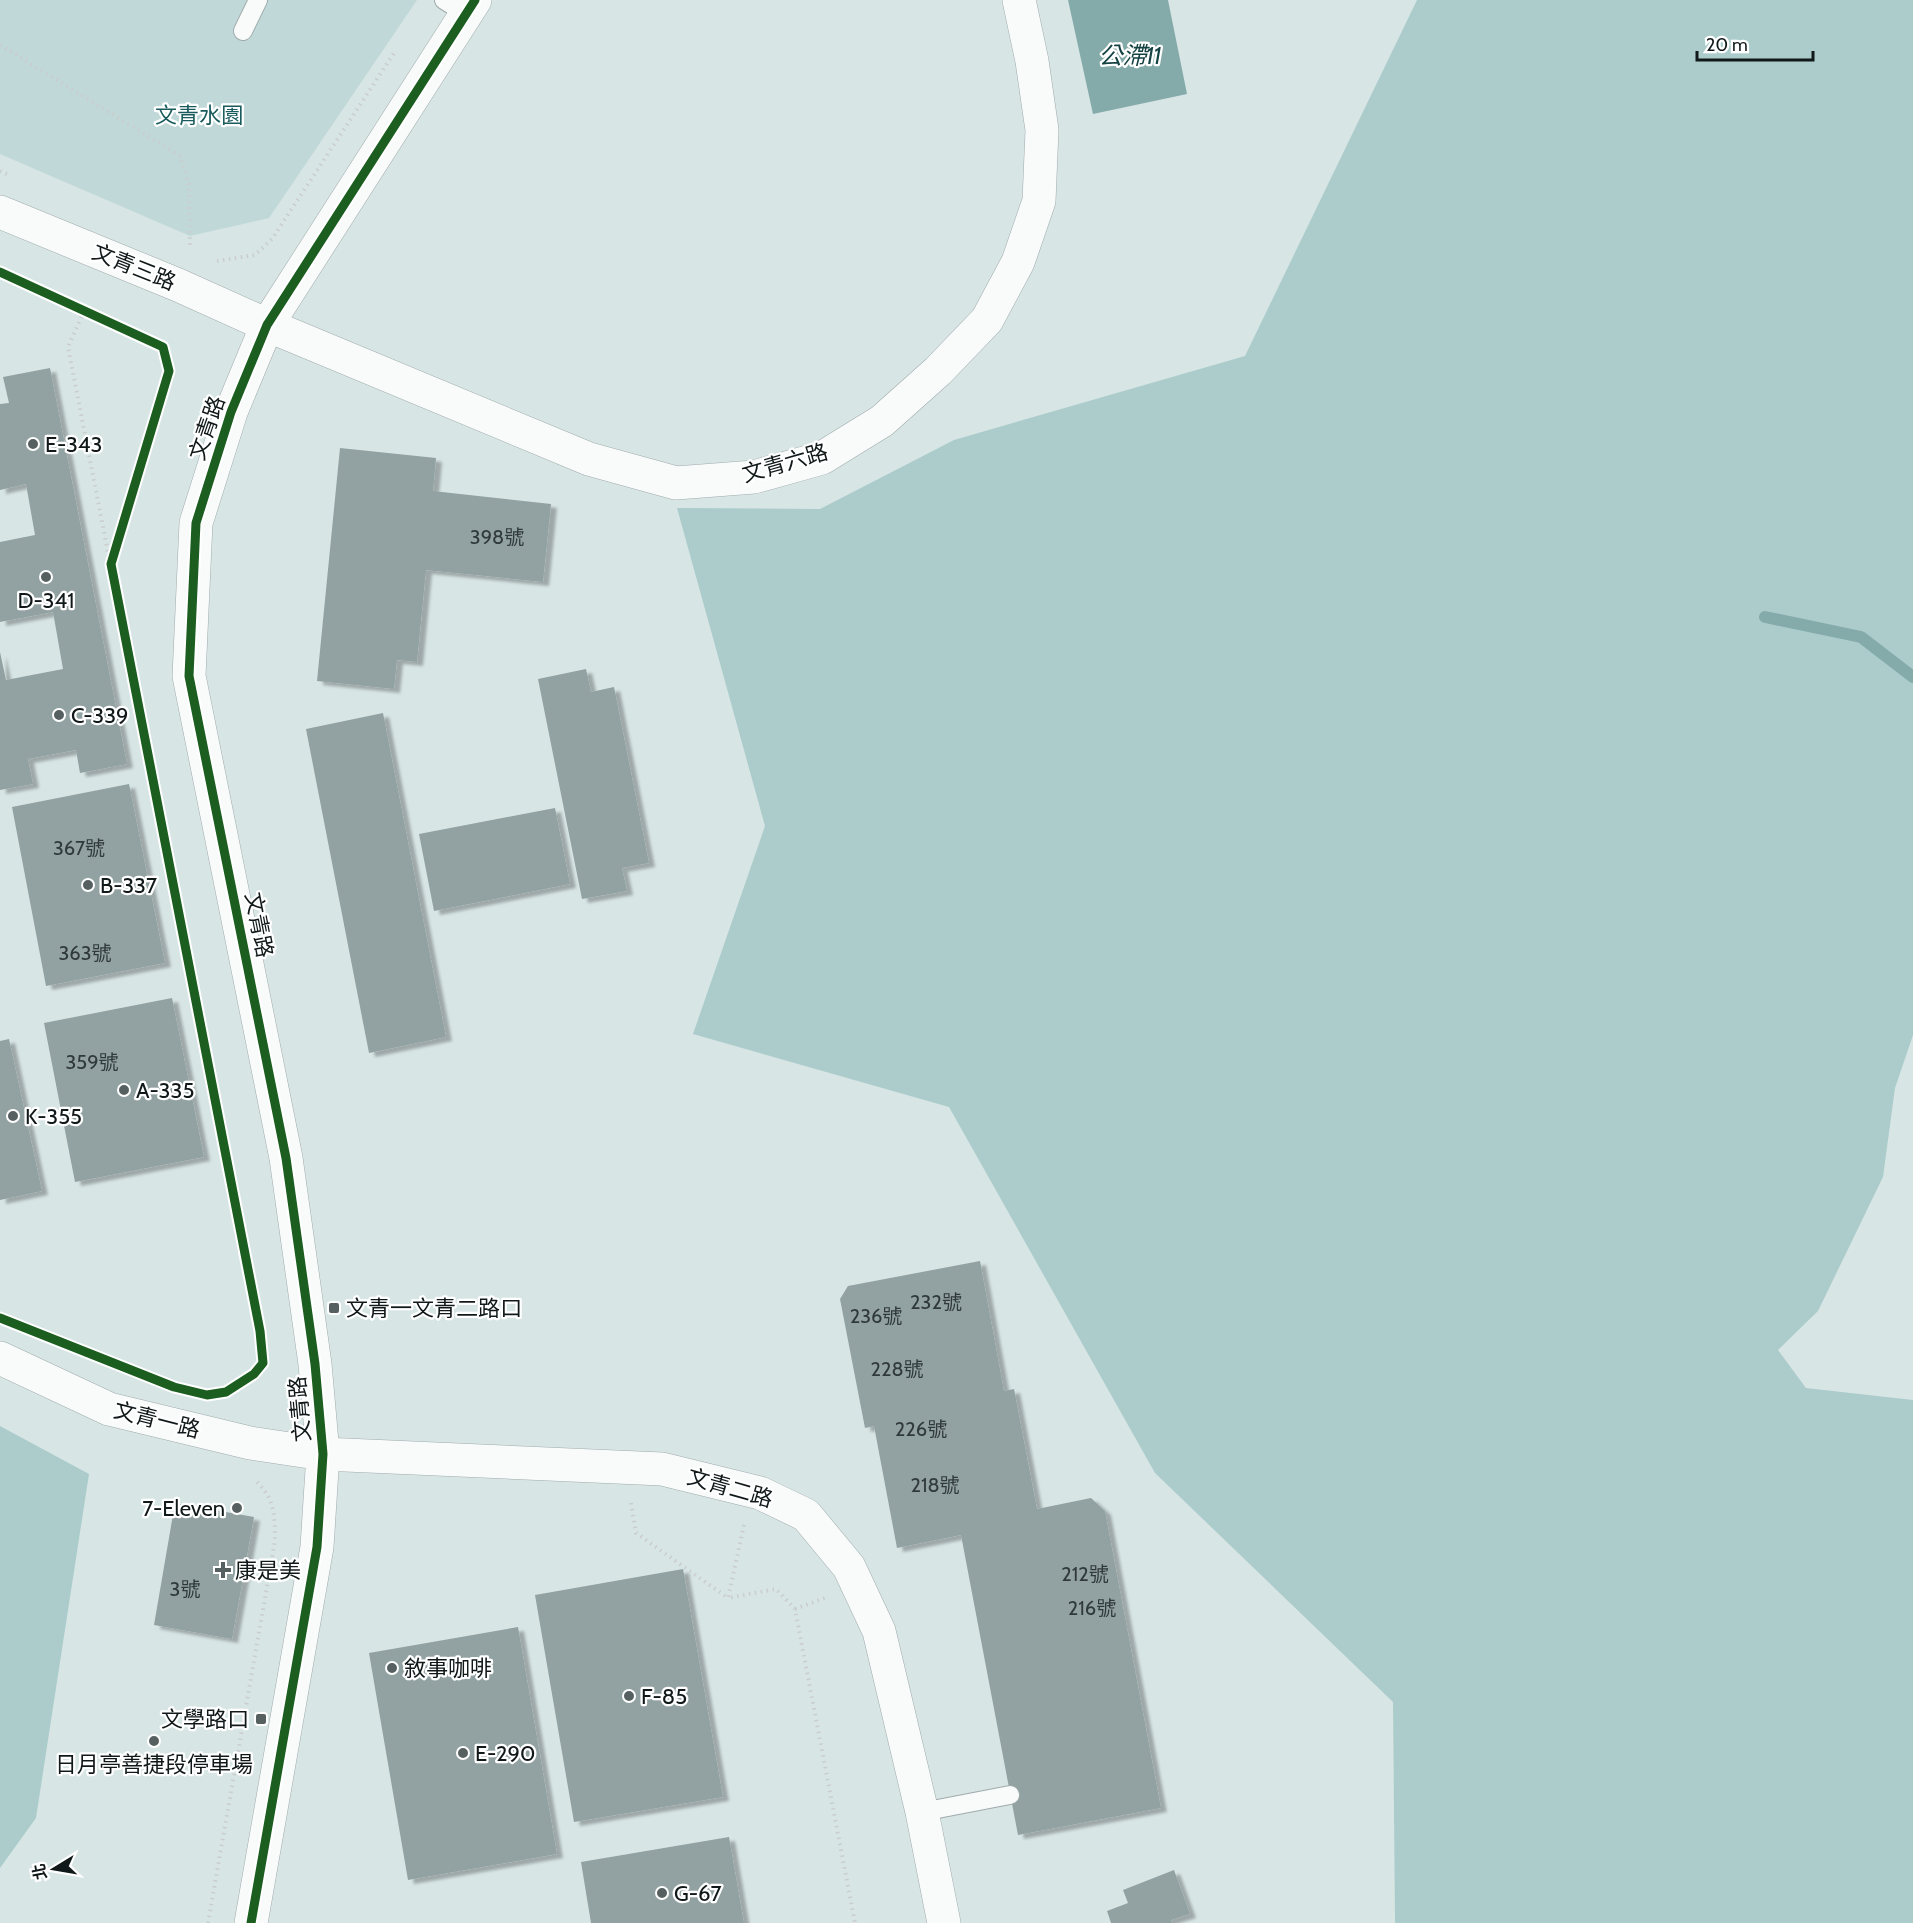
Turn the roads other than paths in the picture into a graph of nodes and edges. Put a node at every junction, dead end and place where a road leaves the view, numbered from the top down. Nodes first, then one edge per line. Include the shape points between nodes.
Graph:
1 (258, 0) edge
2 (1019, 0) edge
3 (462, 5) edge
4 (243, 32) dead end
5 (0, 212) edge
6 (267, 326) junction
7 (0, 1358) edge
8 (323, 1454) junction
9 (1010, 1795) dead end
10 (922, 1812) junction
11 (251, 1923) edge
12 (944, 1923) edge

1 - 4 lane
2 - 6 street, 文青六路 via 1042,130 1039,201 1018,262 987,320 938,371 882,421 822,458 754,477 676,483 590,459
3 - 6 street, 文青路
5 - 6 street, 文青三路
6 - 8 street, 文青路 via 231,412 196,523 189,676 285,1158 315,1364
7 - 8 street, 文青一路 via 109,1408 250,1443
8 - 10 street, 文青二路 via 662,1469 760,1493 806,1515 849,1567 879,1631
8 - 11 street, 文青路 via 317,1547
9 - 10 lane
10 - 12 street, 文青二路

